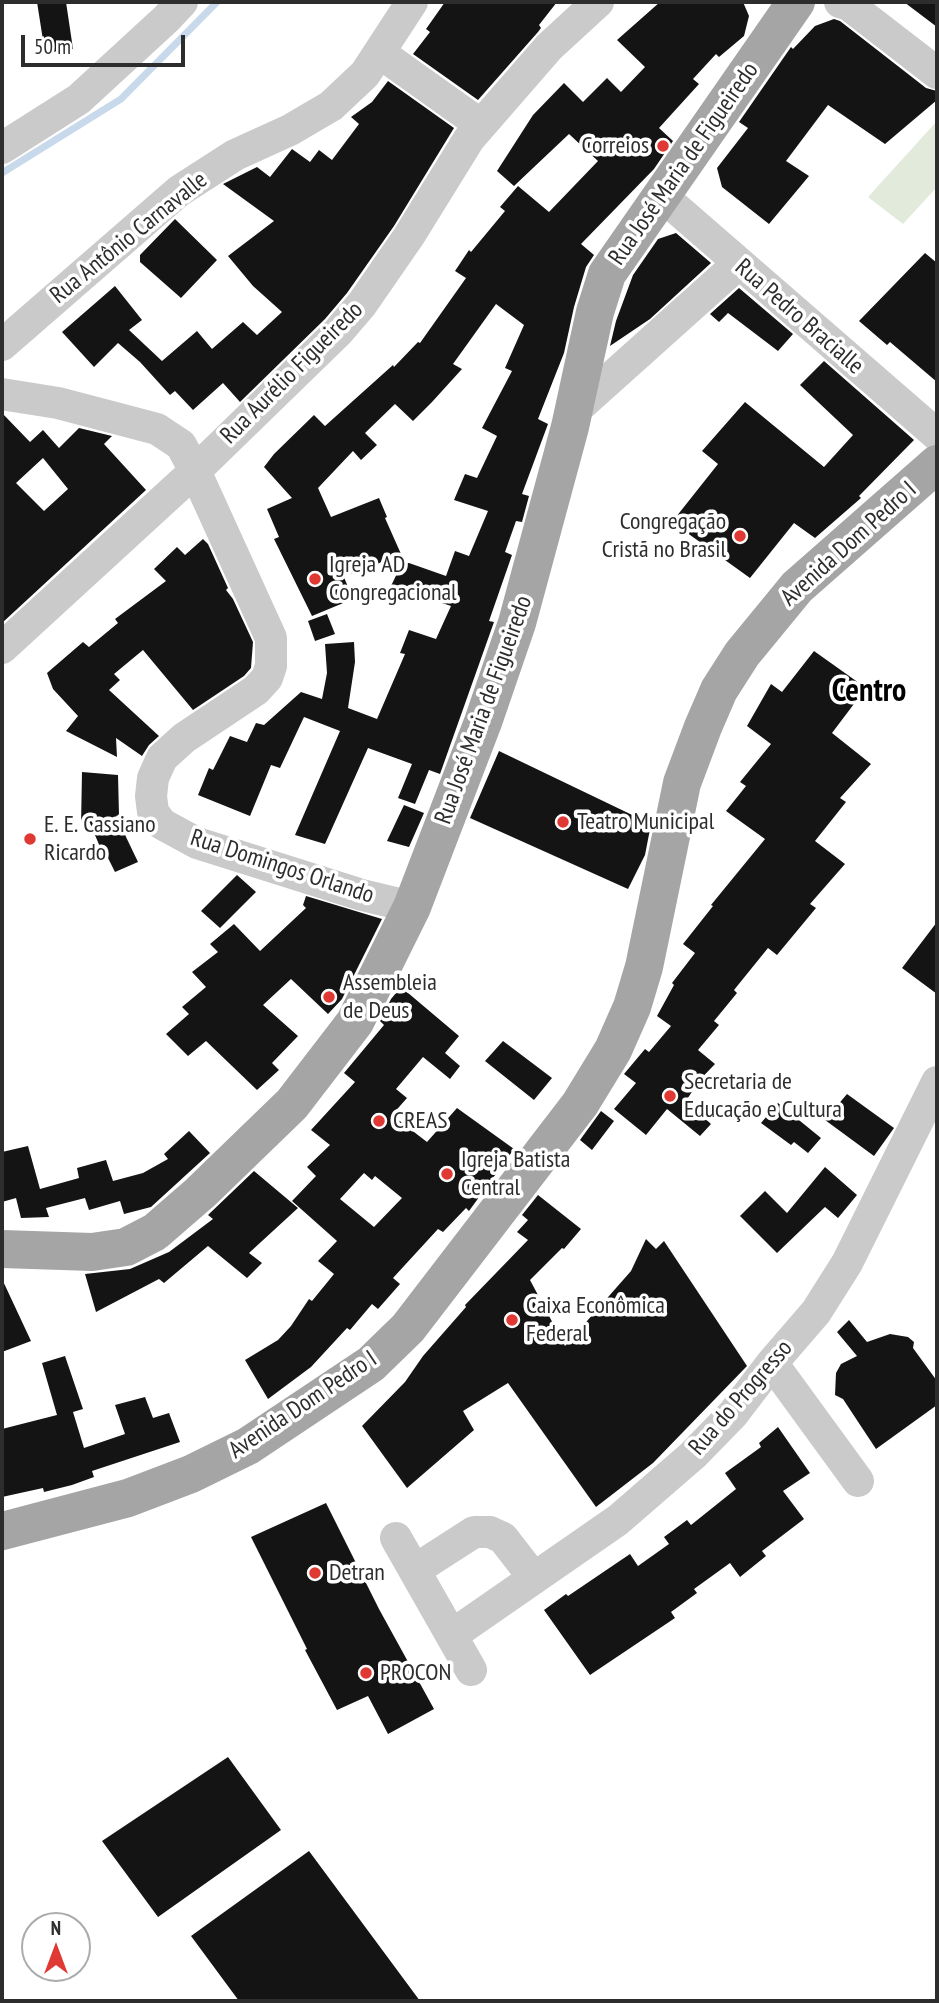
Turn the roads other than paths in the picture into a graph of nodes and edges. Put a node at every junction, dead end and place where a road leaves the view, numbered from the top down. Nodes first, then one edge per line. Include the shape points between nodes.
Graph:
1 (182, 2) edge
2 (412, 2) edge
3 (598, 2) edge
4 (796, 2) edge
5 (840, 2) edge
6 (380, 53) junction
7 (937, 73) edge
8 (481, 125) junction
9 (2, 148) edge
10 (662, 196) junction
11 (737, 264) junction
12 (2, 345) edge
13 (2, 394) edge
14 (574, 411) junction
15 (937, 435) edge
16 (937, 464) edge
17 (195, 471) junction
18 (2, 648) edge
19 (412, 907) junction
20 (937, 1082) edge
21 (2, 1249) edge
22 (772, 1363) junction
23 (858, 1481) dead end
24 (2, 1531) edge
25 (396, 1538) dead end
26 (415, 1570) junction
27 (534, 1578) junction
28 (452, 1635) junction
29 (471, 1670) dead end

1 - 9 street via 79,99
2 - 6 street, Rua Antônio Carnavalle
3 - 8 street, Rua Aurélio Figueiredo via 549,47
4 - 10 main road, Rua José Maria de Figueiredo
5 - 7 street
6 - 8 street
6 - 12 street, Rua Antônio Carnavalle via 331,106 235,155 179,191
8 - 17 street, Rua Aurélio Figueiredo via 362,304
10 - 11 street, Rua Pedro Bracialle
10 - 14 main road, Rua José Maria de Figueiredo via 607,274
11 - 14 street
11 - 15 street, Rua Pedro Bracialle
13 - 17 street via 58,403 157,429 181,445
14 - 19 main road, Rua José Maria de Figueiredo via 517,623
16 - 24 main road, Avenida Dom Pedro I via 797,587 719,690 682,783 644,967 613,1049 580,1104 408,1328 370,1364 237,1451 191,1474 128,1498
17 - 18 street, Rua Aurélio Figueiredo
17 - 19 street, Rua Domingos Orlando via 271,638 271,666 257,690 162,758 153,778 153,812 162,824 197,843
19 - 21 main road, Rua José Maria de Figueiredo via 355,1022 300,1094 155,1232 126,1247 92,1252
20 - 22 street, Rua do Progresso via 846,1263 816,1312
22 - 23 street
22 - 27 street, Rua do Progresso via 694,1455 618,1520
25 - 26 street
26 - 27 street via 474,1532 490,1532 503,1538
26 - 28 street
27 - 28 street, Rua do Progresso
28 - 29 street

